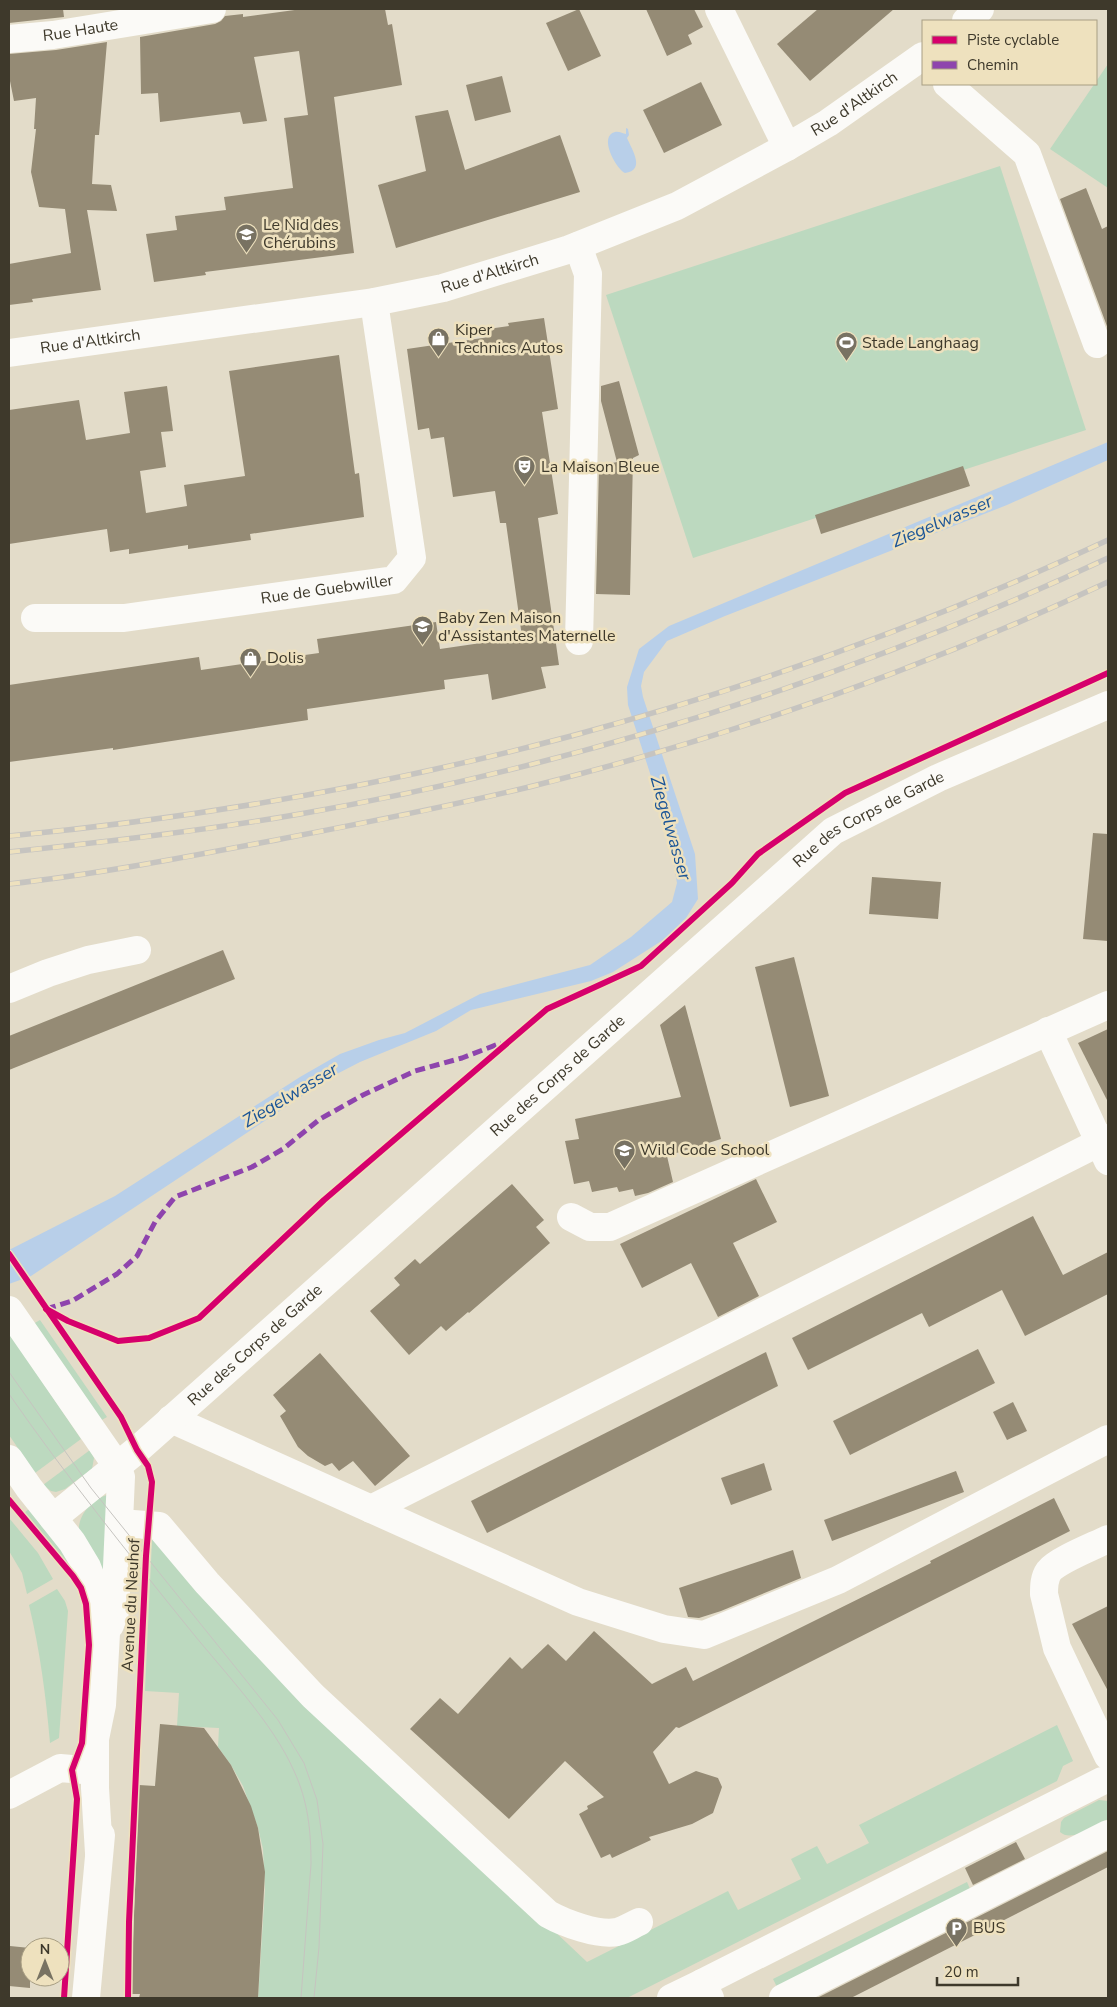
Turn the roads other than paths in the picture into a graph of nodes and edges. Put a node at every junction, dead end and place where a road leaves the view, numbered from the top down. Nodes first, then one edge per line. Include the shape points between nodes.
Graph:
1 (212, 9) edge
2 (718, 9) edge
3 (980, 9) edge
4 (967, 20) edge
5 (9, 39) edge
6 (921, 60) edge
7 (949, 85) edge
8 (787, 147) junction
9 (578, 246) junction
10 (374, 302) junction
11 (1098, 344) dead end
12 (9, 353) edge
13 (34, 618) dead end
14 (579, 641) dead end
15 (1108, 705) edge
16 (137, 950) dead end
17 (9, 989) edge
18 (1108, 1005) edge
19 (1048, 1032) junction
20 (1105, 1147) edge
21 (571, 1217) dead end
22 (9, 1310) edge
23 (172, 1419) junction
24 (1108, 1439) edge
25 (10, 1465) edge
26 (117, 1466) junction
27 (371, 1509) junction
28 (53, 1518) junction
29 (120, 1523) junction
30 (1108, 1539) edge
31 (106, 1633) junction
32 (102, 1706) junction
33 (1108, 1756) edge
34 (95, 1771) junction
35 (1108, 1780) edge
36 (9, 1795) edge
37 (1108, 1834) edge
38 (99, 1853) junction
39 (639, 1922) dead end
40 (706, 1990) edge
41 (86, 1998) edge
42 (671, 1998) edge
43 (782, 1998) edge

1 - 5 street, Rue Haute
2 - 8 street
3 - 4 street
6 - 8 street, Rue d'Altkirch
7 - 11 street via 1027,154
8 - 9 street, Rue d'Altkirch via 677,206
9 - 10 street, Rue d'Altkirch via 443,288
9 - 14 street via 588,274
10 - 12 street, Rue d'Altkirch
10 - 13 street, Rue de Guebwiller via 412,558 394,580 124,618
15 - 23 street, Rue des Corps de Garde via 938,778 833,831
16 - 17 street via 88,960
18 - 19 street
19 - 20 street
19 - 21 street via 610,1227 590,1227
20 - 27 street
22 - 26 street, Avenue du Neuhof
23 - 26 street, Rue des Corps de Garde
23 - 27 street
24 - 27 street via 838,1580 704,1635 664,1629 578,1602
25 - 28 street, Avenue du Neuhof
26 - 28 street, Rue des Corps de Garde
26 - 29 street, Avenue du Neuhof via 122,1489
28 - 31 street, Avenue du Neuhof via 87,1567 101,1603
29 - 31 street, Avenue du Neuhof via 115,1612
29 - 39 street via 159,1526 207,1584 313,1696 548,1914 558,1920 602,1932 620,1932
30 - 33 street via 1056,1565 1044,1586 1057,1648
31 - 32 street, Avenue du Neuhof
32 - 34 street, Avenue du Neuhof via 95,1739
32 - 38 street, Avenue du Neuhof via 109,1739
34 - 36 street via 60,1768
34 - 38 street, Avenue du Neuhof
35 - 40 street
37 - 43 street
38 - 41 street, Avenue du Neuhof
40 - 42 street

